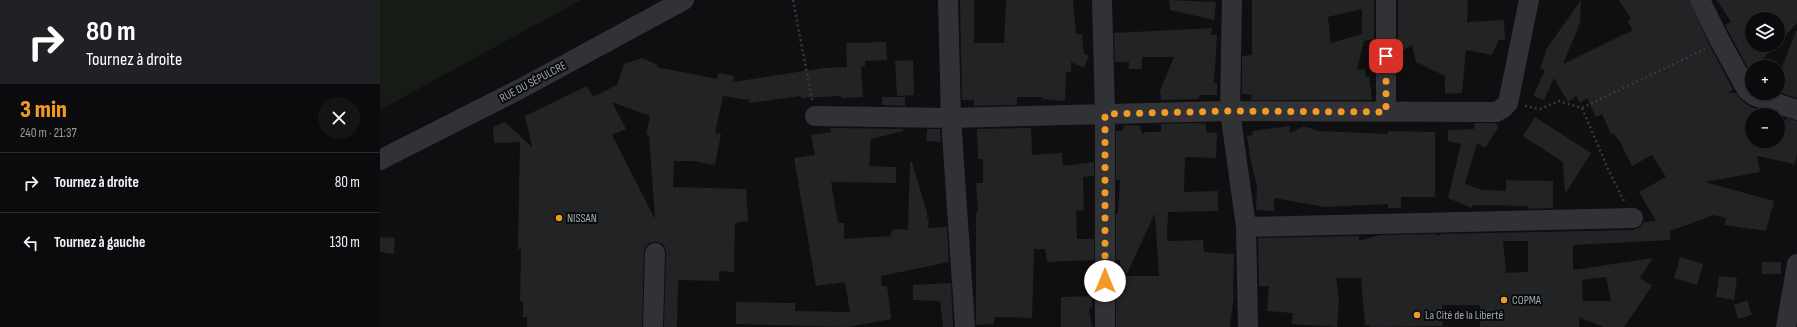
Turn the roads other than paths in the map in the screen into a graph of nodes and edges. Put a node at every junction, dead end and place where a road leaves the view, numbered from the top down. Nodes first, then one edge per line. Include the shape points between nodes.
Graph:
1 (684, 0) edge
2 (948, 0) edge
3 (1102, 0) edge
4 (1232, 0) edge
5 (1386, 0) edge
6 (1529, 0) edge
7 (1700, 0) edge
8 (1797, 110) edge
9 (1230, 111) junction
10 (1386, 112) junction
11 (1105, 114) junction
12 (815, 116) road end
13 (951, 118) junction
14 (380, 160) edge
15 (1633, 218) road end
16 (1246, 227) junction
17 (655, 253) dead end
18 (1797, 264) edge
19 (653, 327) edge
20 (965, 327) edge
21 (1105, 327) edge
22 (1248, 327) edge
23 (1786, 327) edge

1 - 14 street, RUE DU SÉPULCRE via 514,92
2 - 13 street
3 - 11 street
4 - 9 street
5 - 10 street
6 - 10 street via 1508,103 1503,108 1496,112
7 - 8 street via 1751,94
9 - 10 street
9 - 11 street
9 - 16 street
11 - 13 street
11 - 21 street
12 - 13 street
13 - 20 street
15 - 16 street
16 - 22 street
17 - 19 street
18 - 23 street

